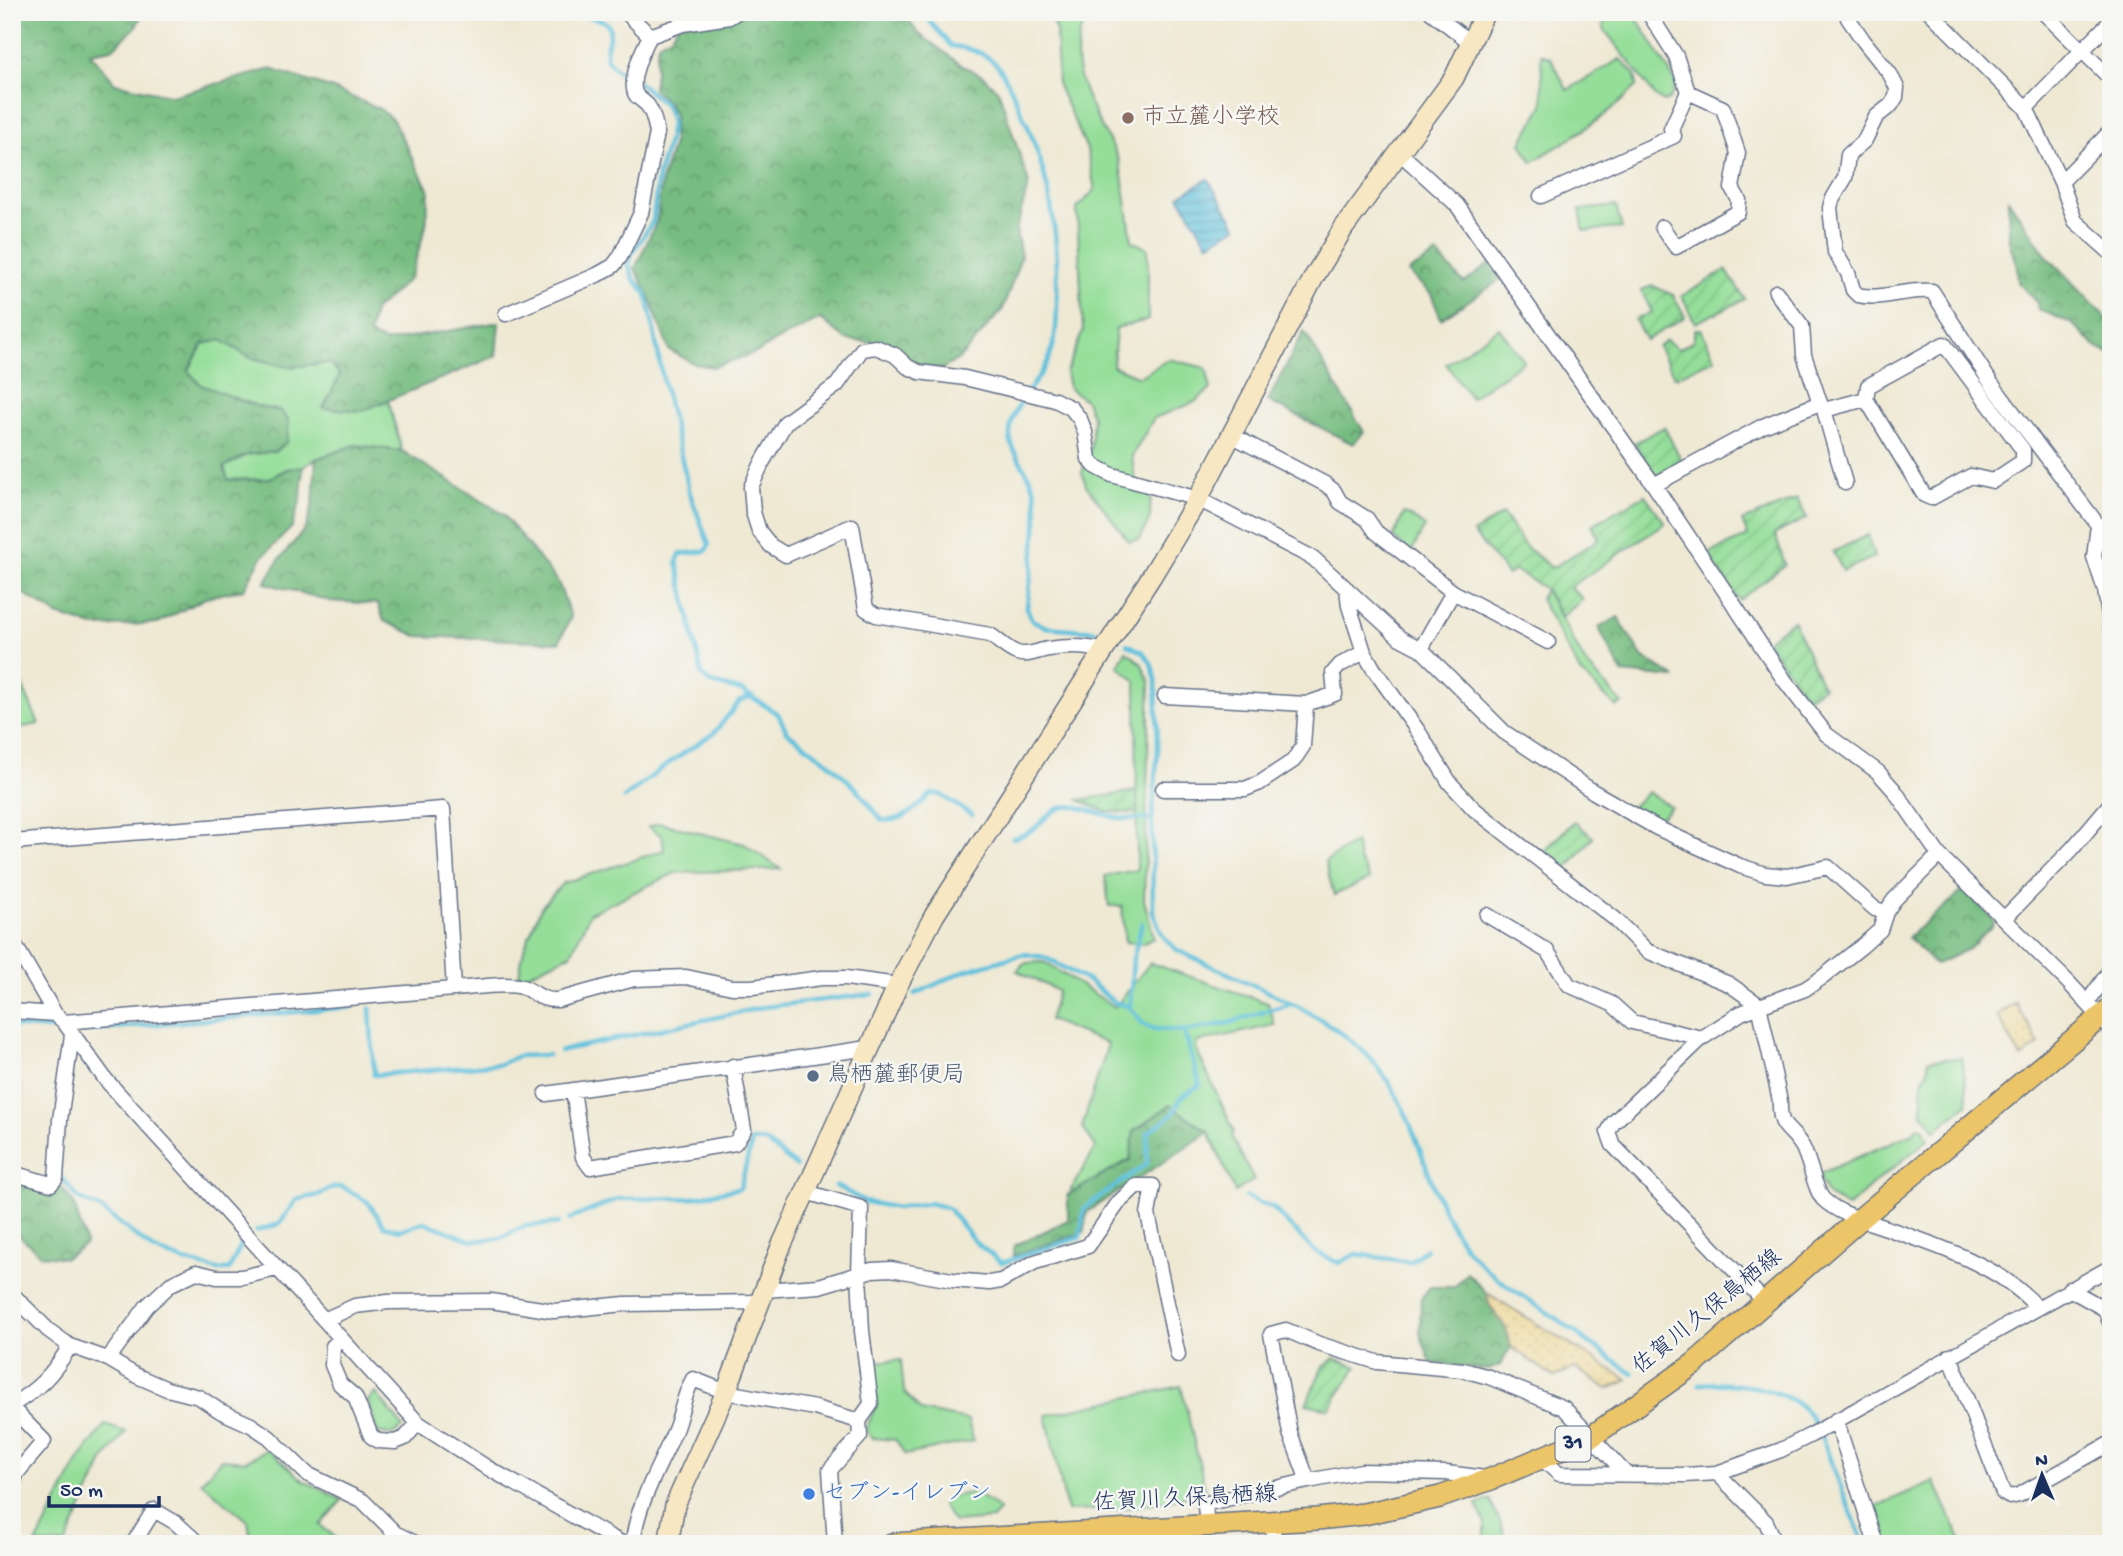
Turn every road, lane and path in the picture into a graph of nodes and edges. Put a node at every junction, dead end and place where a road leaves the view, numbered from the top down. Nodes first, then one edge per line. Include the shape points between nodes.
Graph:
1 (626, 12) edge
2 (737, 12) edge
3 (1432, 12) edge
4 (1485, 12) edge
5 (1648, 12) edge
6 (1847, 12) edge
7 (1930, 12) edge
8 (2043, 12) edge
9 (2111, 21) edge
10 (650, 36) junction
11 (1471, 42) junction
12 (2082, 50) junction
13 (2111, 79) edge
14 (1688, 92) junction
15 (2026, 108) junction
16 (2111, 131) edge
17 (1400, 153) junction
18 (2061, 182) junction
19 (1541, 196) dead end
20 (1662, 228) dead end
21 (2109, 248) edge
22 (1776, 292) dead end
23 (506, 314) dead end
24 (1866, 398) junction
25 (1822, 407) junction
26 (1231, 435) junction
27 (1845, 483) dead end
28 (1654, 485) junction
29 (1198, 499) junction
30 (1347, 589) junction
31 (1453, 592) junction
32 (2111, 629) edge
33 (1548, 642) dead end
34 (1421, 649) junction
35 (1104, 651) junction
36 (1364, 652) junction
37 (1165, 696) dead end
38 (1306, 704) junction
39 (1163, 789) dead end
40 (2111, 803) edge
41 (12, 842) edge
42 (1940, 855) junction
43 (1886, 912) junction
44 (1487, 915) dead end
45 (2004, 919) junction
46 (12, 940) edge
47 (2111, 969) edge
48 (898, 985) junction
49 (454, 989) junction
50 (1759, 1004) junction
51 (12, 1011) edge
52 (2102, 1014) edge
53 (60, 1018) junction
54 (72, 1035) junction
55 (1702, 1038) junction
56 (869, 1048) junction
57 (733, 1066) junction
58 (573, 1090) junction
59 (547, 1094) dead end
60 (12, 1173) edge
61 (806, 1192) junction
62 (1859, 1220) junction
63 (2111, 1267) edge
64 (277, 1269) junction
65 (859, 1274) junction
66 (2069, 1290) junction
67 (12, 1294) edge
68 (762, 1296) junction
69 (1765, 1301) junction
70 (2038, 1307) junction
71 (324, 1320) junction
72 (2111, 1325) edge
73 (341, 1340) junction
74 (70, 1346) junction
75 (1178, 1355) dead end
76 (1950, 1356) junction
77 (108, 1359) junction
78 (726, 1392) junction
79 (12, 1406) edge
80 (859, 1421) junction
81 (1833, 1422) junction
82 (418, 1423) junction
83 (1591, 1437) junction
84 (2111, 1443) edge
85 (1541, 1458) junction
86 (1717, 1473) junction
87 (1627, 1475) junction
88 (1491, 1479) junction
89 (1308, 1481) junction
90 (12, 1491) edge
91 (1269, 1521) junction
92 (1207, 1524) junction
93 (1143, 1536) edge
94 (133, 1544) edge
95 (199, 1544) edge
96 (417, 1544) edge
97 (623, 1544) edge
98 (633, 1544) edge
99 (668, 1544) edge
100 (835, 1544) edge
101 (892, 1544) edge
102 (1277, 1544) edge
103 (1776, 1544) edge
104 (1876, 1544) edge

1 - 10 street
2 - 10 street
3 - 11 street
4 - 11 street
5 - 14 street via 1676,56
6 - 32 street via 1890,74 1896,97 1876,117 1865,140 1848,155 1845,178 1830,208 1835,252 1858,295 1932,291 1991,383 2098,525 2094,557
7 - 15 street
8 - 12 street
9 - 12 street
10 - 23 street via 635,82 636,94 649,107 657,133 641,213 620,257 597,275
11 - 17 street via 1454,78
12 - 13 street
12 - 15 street
14 - 19 street via 1671,129 1674,136
14 - 20 street via 1723,107 1738,153 1732,188 1739,201 1738,212 1676,247
15 - 18 street
16 - 18 street
17 - 26 street via 1343,229 1314,277
17 - 28 street via 1457,205
18 - 21 street via 2075,220
22 - 25 street via 1802,326 1804,355
24 - 24 street via 1924,495 1931,498 1971,476 1993,481 2023,461 2023,450 1944,344 1868,386
24 - 25 street
25 - 27 street
25 - 28 street via 1763,426
26 - 29 street
26 - 31 street via 1325,484 1340,502 1367,519 1376,532
28 - 42 street via 1785,681 1826,734 1878,772
29 - 30 street via 1313,558
29 - 35 street
29 - 35 street via 1095,466 1088,459 1080,419 1055,400 919,372 876,347 862,349 836,384 786,422 751,487 759,531 771,546 786,555 852,526 866,610 876,615 990,635 1015,653 1083,646
30 - 34 street via 1400,638
30 - 36 street
31 - 33 street
31 - 34 street
34 - 43 street via 1504,732 1646,822 1765,874 1787,876 1828,867 1875,909
35 - 48 street via 934,916
36 - 38 street via 1333,673 1335,694
36 - 50 street via 1450,782 1474,809 1615,919 1647,951 1728,984
37 - 38 street
38 - 39 street via 1303,746 1293,761 1260,783 1245,789
40 - 45 street
41 - 49 street via 443,809
42 - 43 street
42 - 45 street
43 - 50 street via 1880,930 1823,977 1805,989
44 - 55 street via 1547,951 1569,985 1612,1004 1632,1023
45 - 52 street
46 - 53 street
47 - 52 street
48 - 49 street via 846,978 752,987 685,977 634,979 547,1001 512,986
48 - 56 street
49 - 53 street
50 - 55 street
50 - 62 street via 1783,1126 1808,1157 1822,1199
51 - 53 street
52 - 62 main road, 佐賀川久保鳥栖線 / 31
53 - 54 street
54 - 60 street via 56,1178 51,1184
54 - 64 street via 106,1080
55 - 69 street via 1613,1122 1608,1132 1613,1145
56 - 57 street
56 - 61 street
57 - 58 street
57 - 58 street via 744,1130 735,1143 590,1167 583,1157
58 - 59 street
61 - 65 street via 861,1208
61 - 68 street
62 - 69 main road, 佐賀川久保鳥栖線 / 31
62 - 70 street via 1973,1262 2022,1290
63 - 66 street
64 - 71 street
64 - 77 street via 242,1277 196,1272 171,1284 147,1306
65 - 68 street
65 - 75 street via 891,1269 952,1280 1001,1281 1035,1262 1088,1246 1136,1186 1153,1186 1148,1214
65 - 80 street via 870,1404
66 - 70 street
66 - 72 street via 2105,1309
67 - 74 street
68 - 71 street via 554,1311 491,1301 387,1302 355,1306
68 - 78 street
69 - 83 main road, 佐賀川久保鳥栖線 / 31 via 1694,1364
70 - 76 street
71 - 73 street
73 - 82 street
73 - 82 street via 333,1346 332,1365 340,1384 355,1397 371,1436 395,1442
74 - 77 street
74 - 79 street via 54,1373
76 - 81 street
76 - 84 street via 2003,1493 2010,1497
77 - 96 street via 167,1389 199,1397 251,1425 307,1474 363,1501 395,1533
78 - 80 street
78 - 98 street via 693,1379 635,1525
78 - 99 street via 675,1505
79 - 90 street via 44,1441 16,1474
80 - 100 street via 860,1436 830,1470
81 - 86 street via 1781,1450
81 - 104 street
82 - 97 street
83 - 85 main road, 佐賀川久保鳥栖線 / 31
83 - 87 street
83 - 89 street via 1564,1409 1489,1377 1464,1370 1377,1362 1286,1330 1271,1334 1290,1433
85 - 87 street via 1559,1474
85 - 88 main road, 佐賀川久保鳥栖線 / 31
86 - 87 street
86 - 103 street via 1766,1522
88 - 89 street via 1362,1471
88 - 91 main road, 佐賀川久保鳥栖線 / 31 via 1396,1508
89 - 92 street via 1208,1503
91 - 92 main road, 佐賀川久保鳥栖線 / 31
91 - 102 street
92 - 93 main road, 佐賀川久保鳥栖線 / 31
93 - 101 main road, 佐賀川久保鳥栖線 / 31
94 - 95 street via 154,1510

